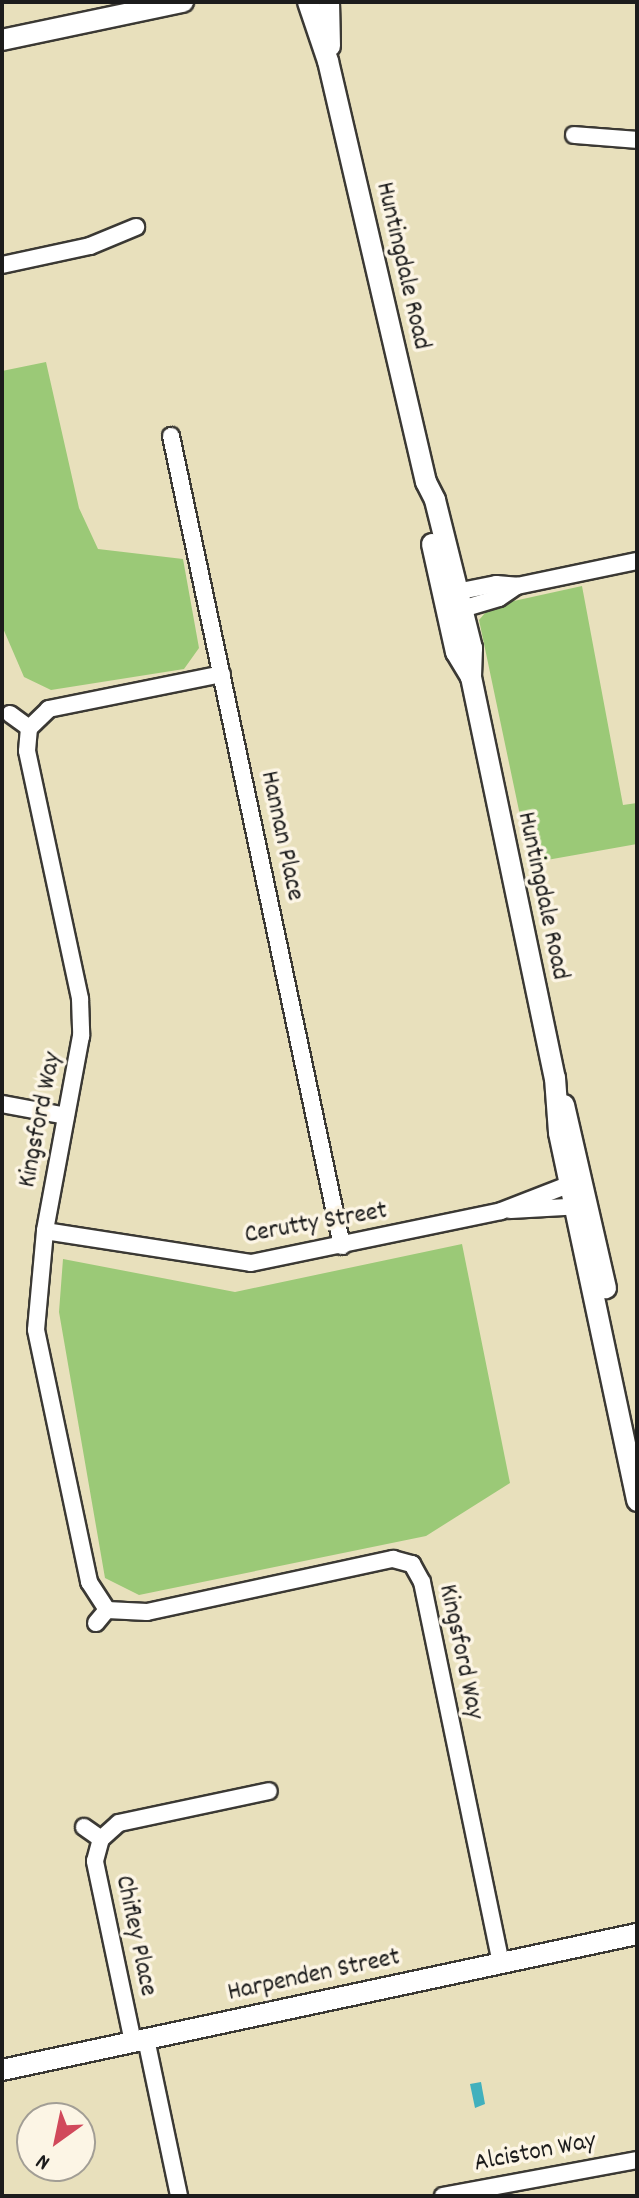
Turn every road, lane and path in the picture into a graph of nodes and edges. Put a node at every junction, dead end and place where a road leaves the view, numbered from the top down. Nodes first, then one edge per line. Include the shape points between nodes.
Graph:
1 (183, 2) edge
2 (308, 2) edge
3 (329, 2) edge
4 (2, 40) edge
5 (328, 61) junction
6 (574, 135) dead end
7 (637, 140) edge
8 (136, 227) dead end
9 (2, 265) edge
10 (171, 436) dead end
11 (637, 561) edge
12 (453, 602) junction
13 (222, 674) junction
14 (10, 714) dead end
15 (29, 728) junction
16 (2, 1104) edge
17 (66, 1116) junction
18 (577, 1181) junction
19 (583, 1206) junction
20 (501, 1211) junction
21 (45, 1231) junction
22 (342, 1246) junction
23 (637, 1440) edge
24 (636, 1490) edge
25 (269, 1791) dead end
26 (84, 1827) dead end
27 (101, 1839) junction
28 (637, 1934) edge
29 (501, 1963) junction
30 (140, 2040) junction
31 (2, 2070) edge
32 (637, 2160) edge
33 (496, 2190) edge
34 (179, 2196) edge
35 (443, 2196) edge

1 - 4 street
2 - 5 street, Huntingdale Road
3 - 5 street, Huntingdale Road
5 - 12 street, Huntingdale Road
6 - 7 street
8 - 9 street via 90,246
10 - 13 street, Hannan Place
11 - 12 street via 517,586 496,584
12 - 18 street, Huntingdale Road via 472,648 471,677
13 - 15 street via 49,709
13 - 22 street, Hannan Place
14 - 15 street
15 - 17 street, Kingsford Way via 27,751 80,999 81,1036
16 - 17 street
17 - 21 street, Kingsford Way
18 - 19 street, Huntingdale Road
18 - 20 street, Cerutty Street
19 - 20 street, Cerutty Street
19 - 23 street, Huntingdale Road
19 - 24 street, Huntingdale Road
20 - 22 street, Cerutty Street
21 - 22 street, Cerutty Street via 222,1263 251,1263
21 - 29 street, Kingsford Way via 36,1330 89,1582 102,1617 393,1559 412,1564 422,1582
25 - 27 street via 119,1823
26 - 27 street
27 - 30 street, Chifley Place via 95,1861
28 - 29 street, Harpenden Street
29 - 30 street, Harpenden Street
30 - 31 street, Harpenden Street
30 - 34 street, Chifley Place
32 - 33 street, Alciston Way
33 - 35 street, Alciston Way

